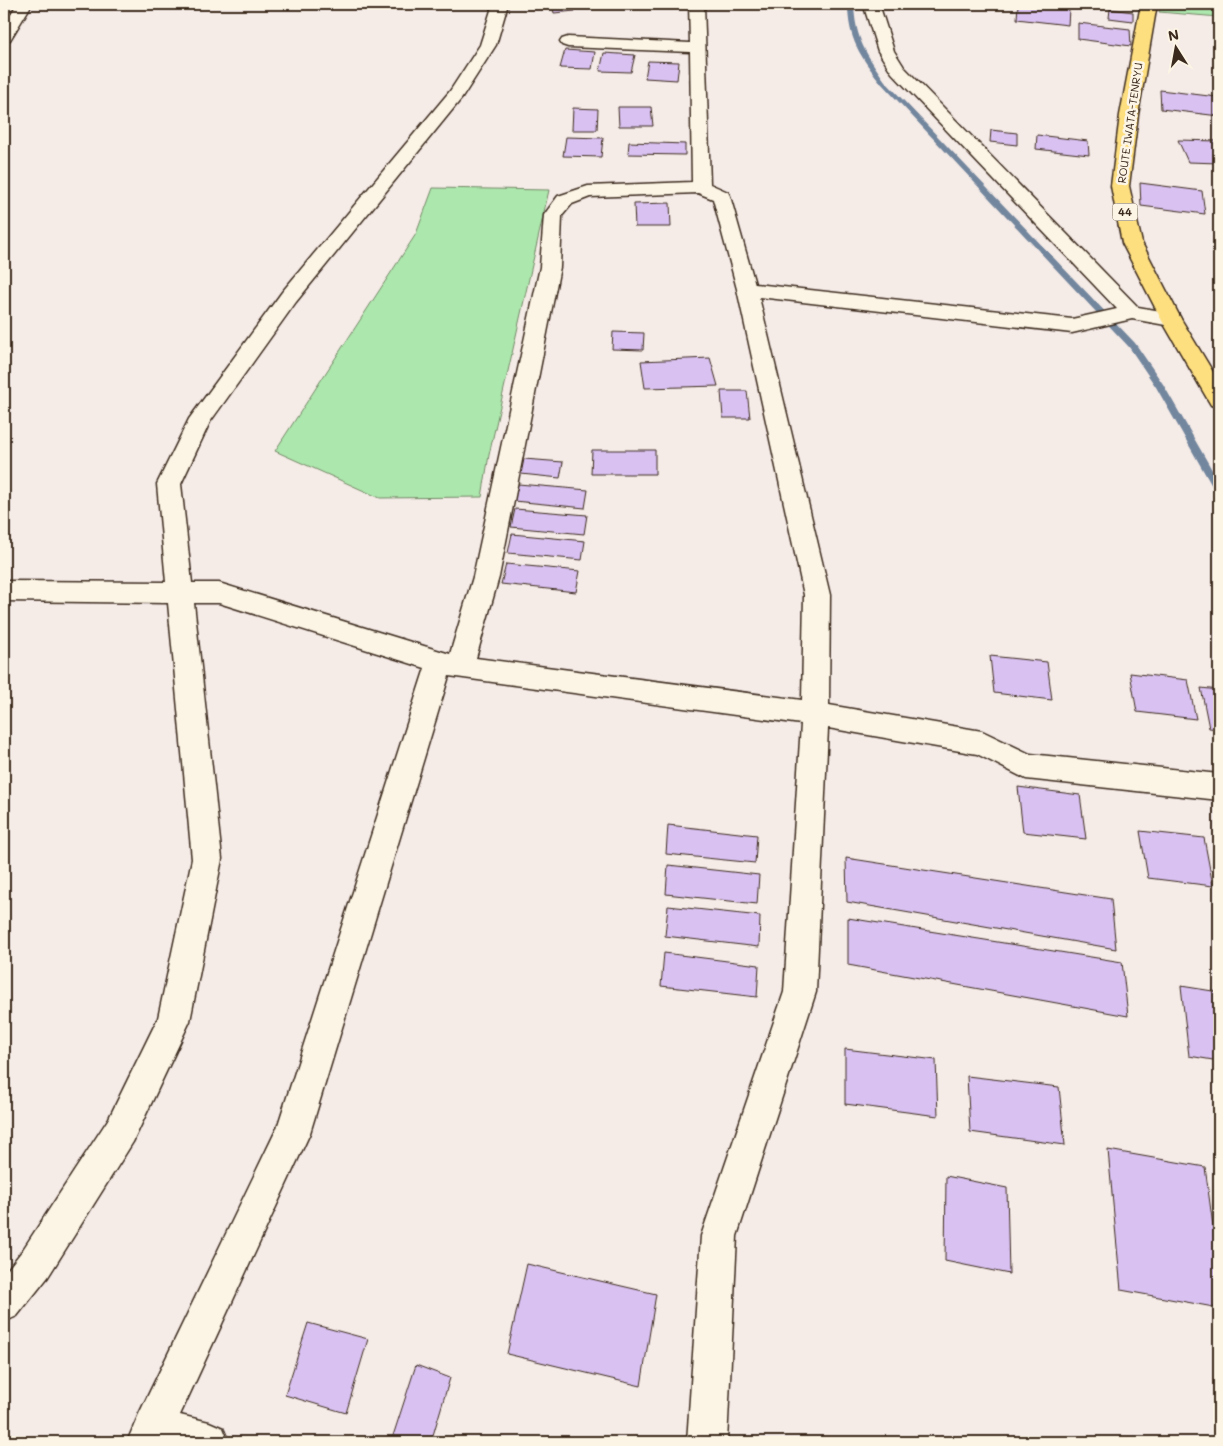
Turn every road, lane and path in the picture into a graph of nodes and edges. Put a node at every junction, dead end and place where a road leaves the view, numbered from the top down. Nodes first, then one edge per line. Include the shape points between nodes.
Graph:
1 (24, 4) edge
2 (500, 4) edge
3 (697, 4) edge
4 (874, 4) edge
5 (1143, 4) edge
6 (1149, 4) edge
7 (4, 37) edge
8 (568, 42) dead end
9 (697, 48) junction
10 (701, 187) junction
11 (747, 289) junction
12 (1129, 313) junction
13 (1171, 319) junction
14 (1219, 400) edge
15 (4, 591) edge
16 (179, 591) junction
17 (450, 664) junction
18 (815, 714) junction
19 (1219, 787) edge
20 (4, 1303) edge
21 (150, 1435) edge
22 (209, 1442) edge
23 (707, 1442) edge

1 - 7 street
2 - 16 street via 488,45 456,94 289,297 200,419 168,484
3 - 9 street
4 - 12 street via 886,50 898,70
5 - 6 street
6 - 13 main road, ROUTE IWATA-TENRYU / 44 via 1120,186 1132,243
8 - 9 street
9 - 10 street
10 - 11 street via 721,196
10 - 17 street via 588,192 565,200 553,215 548,276 486,578
11 - 12 street via 1072,326
11 - 18 street via 817,595
12 - 13 street
13 - 14 main road, ROUTE IWATA-TENRYU / 44
15 - 16 street
16 - 17 street via 219,593
16 - 20 street via 208,860 174,1021 121,1130 35,1264
17 - 18 street
17 - 21 street via 293,1133
18 - 19 street via 982,743 1026,766
18 - 23 street via 800,992 719,1236
21 - 22 street

